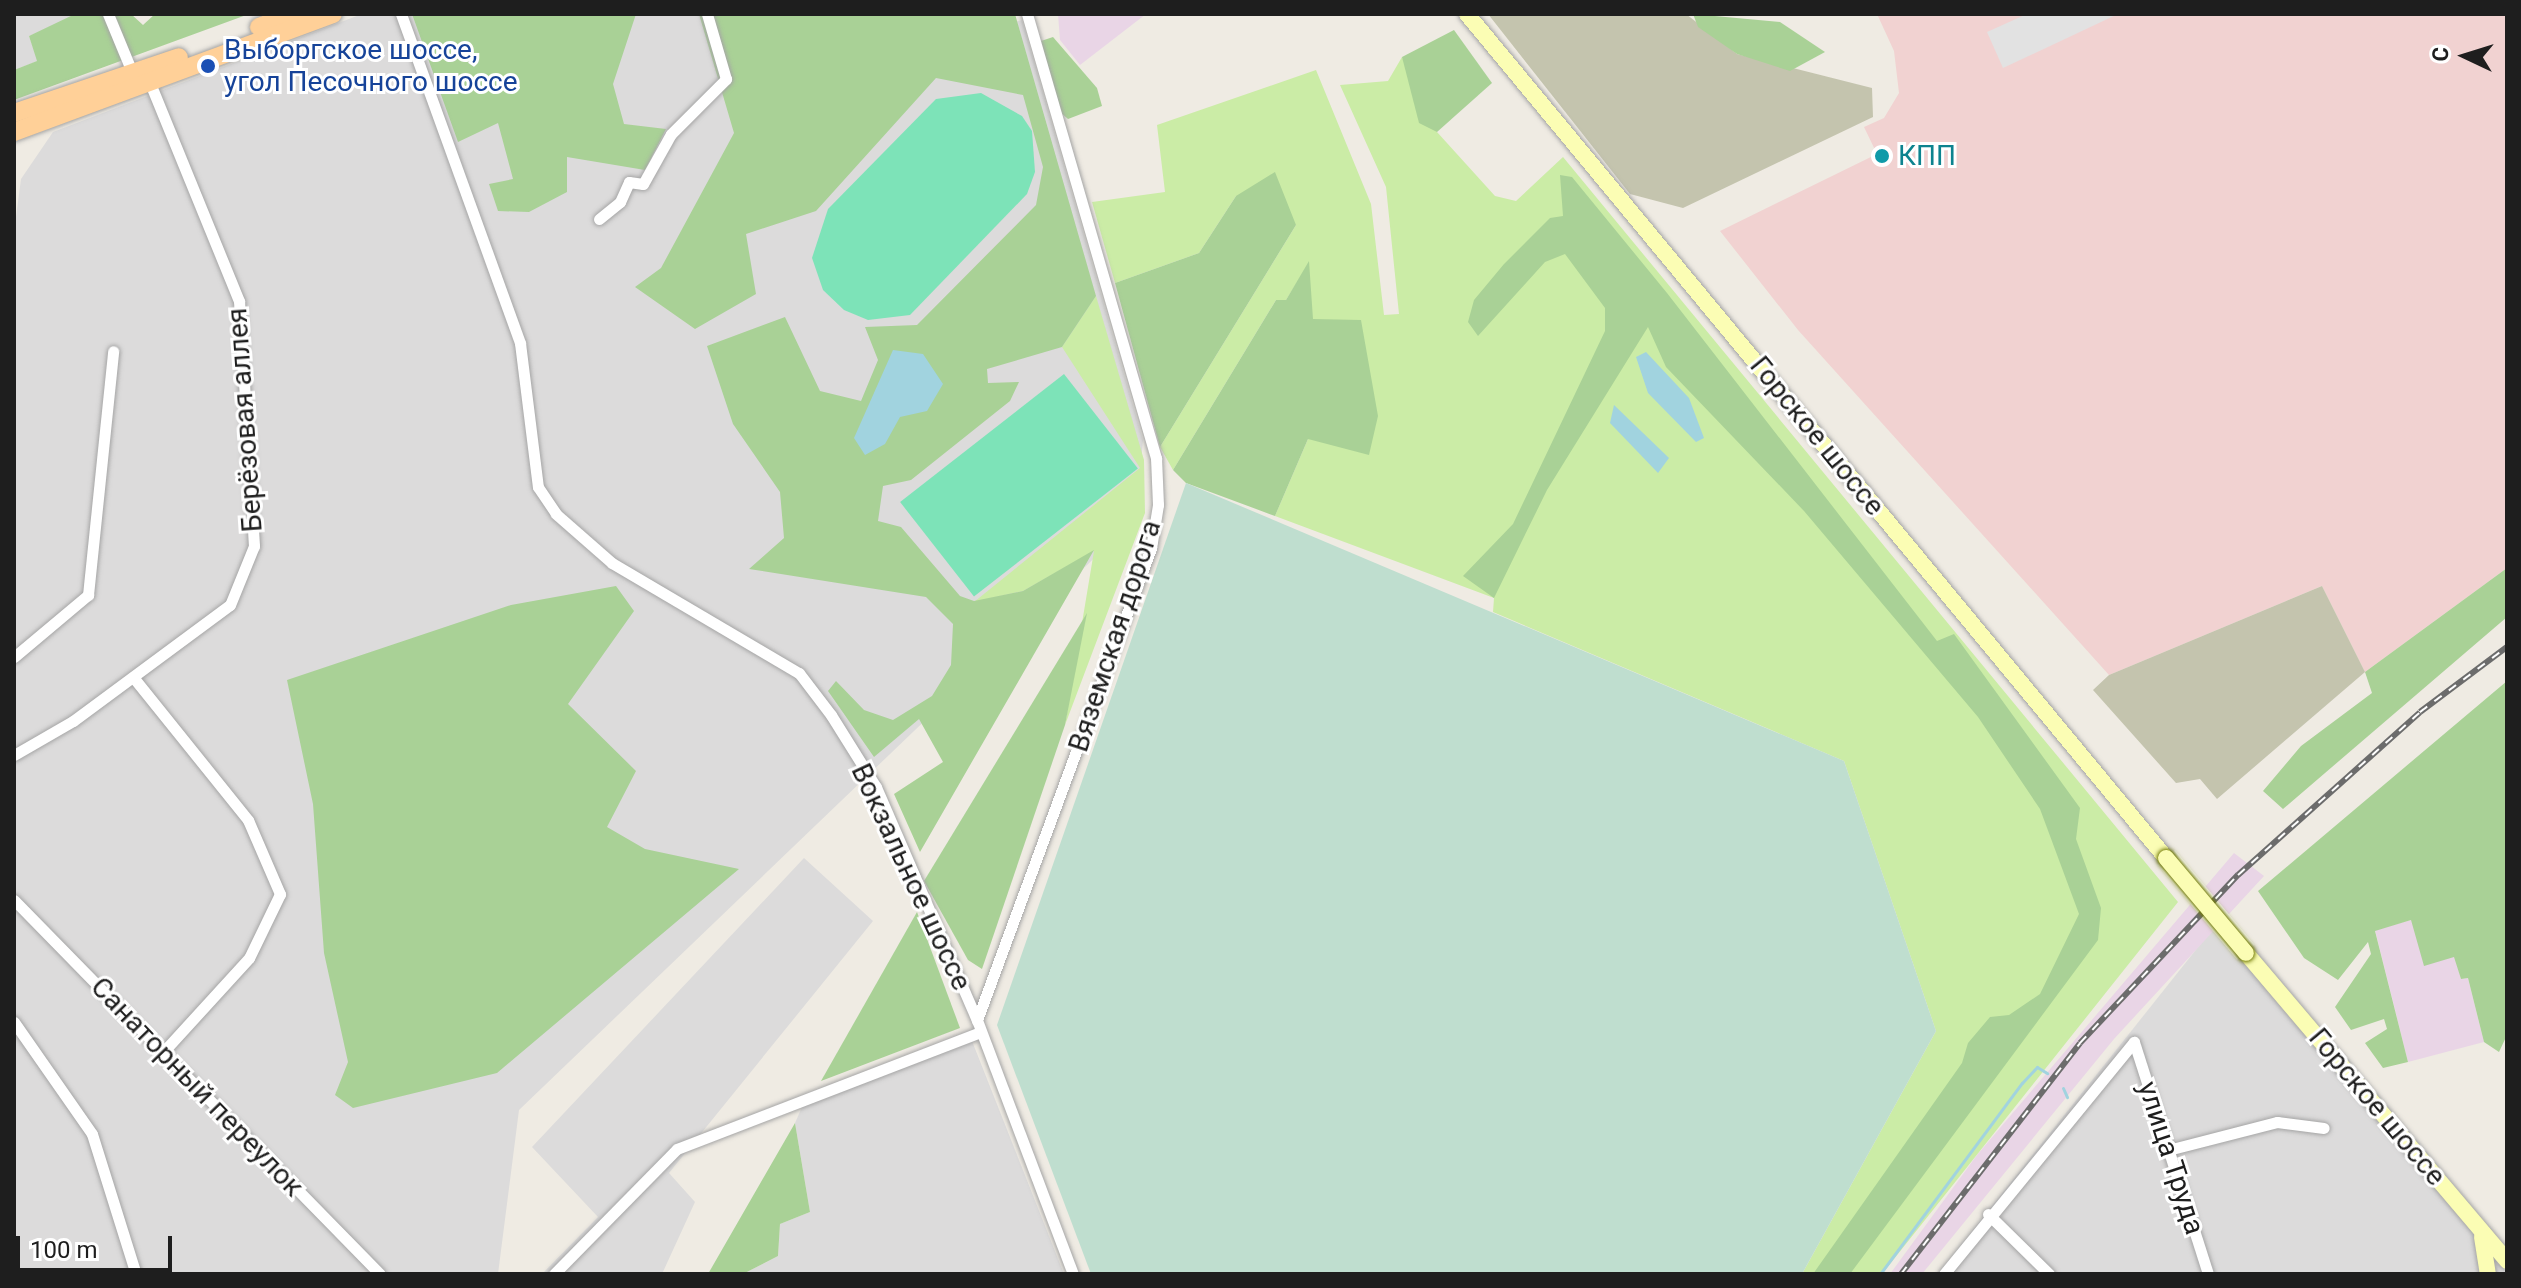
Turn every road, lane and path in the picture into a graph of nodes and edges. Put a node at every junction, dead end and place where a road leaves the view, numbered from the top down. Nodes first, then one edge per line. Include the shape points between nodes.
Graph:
1 (108, 14) edge
2 (294, 14) edge
3 (333, 14) edge
4 (401, 14) edge
5 (707, 14) edge
6 (1027, 14) edge
7 (1467, 14) edge
8 (132, 72) junction
9 (149, 81) junction
10 (14, 113) edge
11 (14, 132) edge
12 (599, 219) dead end
13 (113, 351) dead end
14 (14, 657) edge
15 (133, 677) junction
16 (14, 755) edge
17 (14, 900) edge
18 (14, 1022) edge
19 (978, 1026) junction
20 (164, 1051) junction
21 (2324, 1128) dead end
22 (2168, 1150) junction
23 (1988, 1214) junction
24 (2479, 1228) junction
25 (2507, 1261) edge
26 (136, 1274) edge
27 (380, 1274) edge
28 (554, 1274) edge
29 (1073, 1274) edge
30 (1944, 1274) edge
31 (2049, 1274) edge
32 (2208, 1274) edge
33 (2488, 1274) edge

1 - 8 street
2 - 8 main road
3 - 9 main road
4 - 19 street, Вокзальное шоссе via 520,343 538,487 556,514 612,563 799,673 876,787
5 - 12 street via 726,79 671,134 643,184 629,182 620,202
6 - 19 street, Вяземская дорога via 1156,458 1158,505 1146,562
7 - 24 main road, Горское шоссе, bridge
8 - 10 main road
9 - 11 main road
9 - 15 street, Берёзовая аллея via 239,301 254,546 230,605
13 - 14 street via 88,595
15 - 16 street, Берёзовая аллея
15 - 20 street via 248,820 280,894 249,958
17 - 20 street, Санаторный переулок
18 - 26 street via 92,1134
19 - 28 street via 677,1149
19 - 29 street, Вокзальное шоссе
20 - 27 street, Санаторный переулок
21 - 22 street via 2277,1122
22 - 23 street, улица Труда via 2134,1042
22 - 32 street, улица Труда
23 - 30 street
23 - 31 street
24 - 25 main road, Горское шоссе
24 - 33 main road

